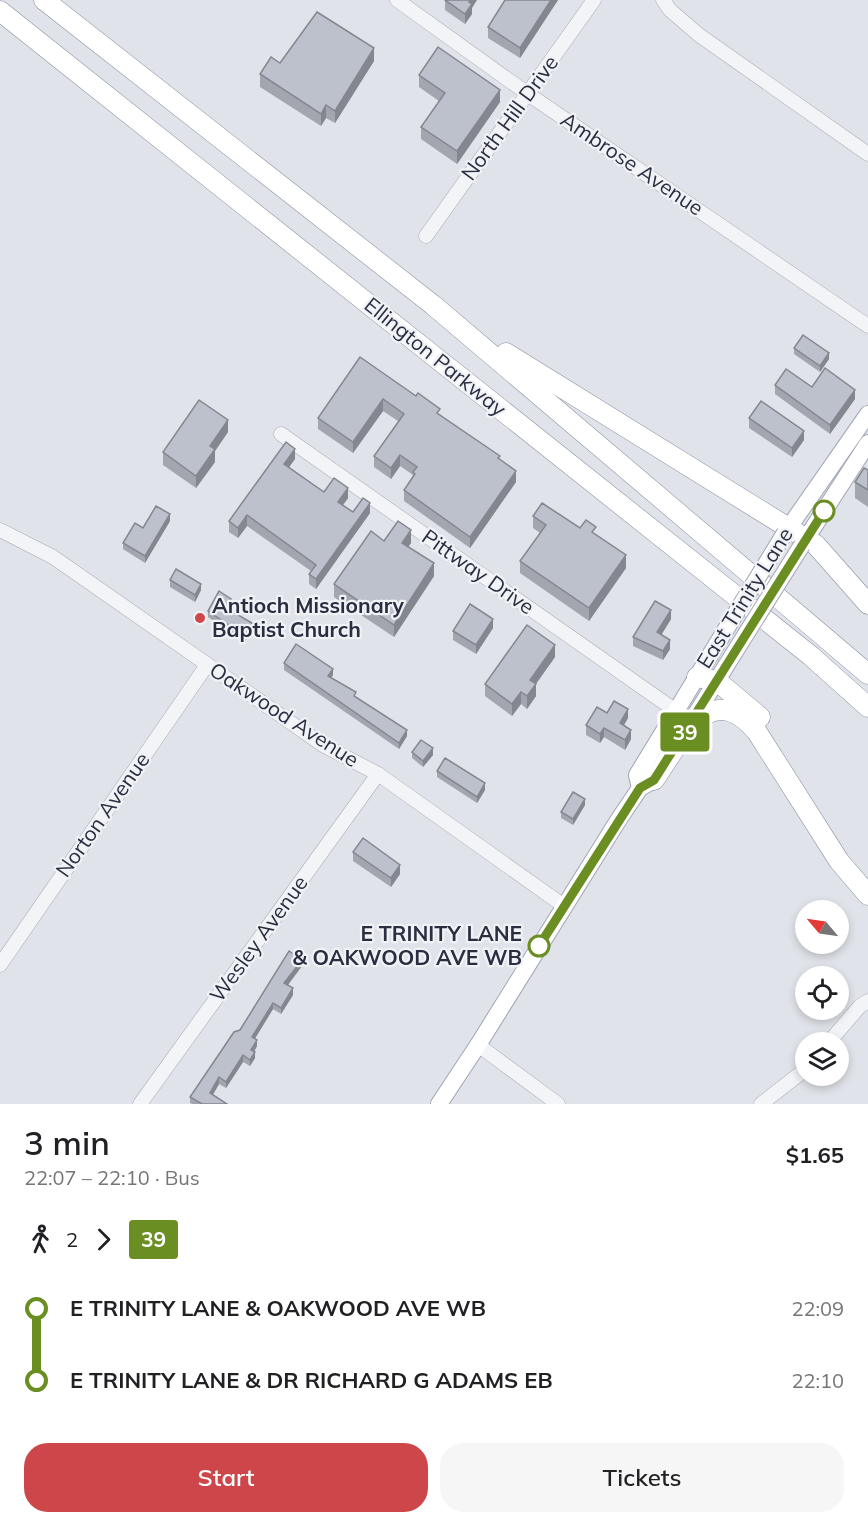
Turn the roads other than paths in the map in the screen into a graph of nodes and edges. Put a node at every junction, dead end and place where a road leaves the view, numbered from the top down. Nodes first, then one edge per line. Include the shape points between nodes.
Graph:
1 (44, 0) edge
2 (397, 0) edge
3 (594, 0) edge
4 (663, 0) edge
5 (0, 11) edge
6 (528, 94) junction
7 (868, 154) edge
8 (426, 236) dead end
9 (433, 305) junction
10 (868, 326) edge
11 (868, 414) edge
12 (280, 434) dead end
13 (868, 443) edge
14 (0, 530) edge
15 (787, 530) junction
16 (804, 542) junction
17 (868, 604) edge
18 (811, 656) junction
19 (207, 665) junction
20 (868, 674) edge
21 (697, 677) junction
22 (713, 687) junction
23 (868, 707) edge
24 (729, 709) junction
25 (676, 711) junction
26 (868, 719) edge
27 (378, 774) junction
28 (647, 784) junction
29 (868, 879) edge
30 (868, 895) edge
31 (564, 906) junction
32 (0, 965) edge
33 (868, 1001) edge
34 (838, 1032) edge
35 (478, 1046) junction
36 (795, 1078) edge
37 (140, 1104) edge
38 (439, 1104) edge
39 (558, 1104) edge
40 (761, 1104) edge

1 - 9 highway, Ellington Parkway
2 - 6 street, Ambrose Avenue
3 - 6 street, North Hill Drive
4 - 7 street via 699,35
5 - 18 highway, Ellington Parkway
6 - 8 street, North Hill Drive
6 - 10 street, Ambrose Avenue
9 - 15 highway
9 - 20 highway, Ellington Parkway
11 - 15 main road, East Trinity Lane
12 - 25 street, Pittway Drive
13 - 16 main road, East Trinity Lane
14 - 19 street, Oakwood Avenue via 53,557
15 - 16 highway
15 - 21 main road, East Trinity Lane, bridge
16 - 17 highway via 816,545
16 - 22 main road, East Trinity Lane, bridge
18 - 23 highway, Ellington Parkway
18 - 26 highway
19 - 27 street, Oakwood Avenue via 323,745
19 - 32 street, Norton Avenue
21 - 22 highway
21 - 25 main road, East Trinity Lane
22 - 24 highway
22 - 28 main road, East Trinity Lane
22 - 29 highway via 766,723
24 - 28 highway via 707,711
24 - 30 highway via 745,718 757,732 839,861
25 - 28 main road, East Trinity Lane via 637,775
27 - 31 street, Oakwood Avenue
27 - 37 street, Wesley Avenue
28 - 31 main road, East Trinity Lane
31 - 35 main road, East Trinity Lane
33 - 34 street
35 - 38 main road, East Trinity Lane
35 - 39 street
36 - 40 street

